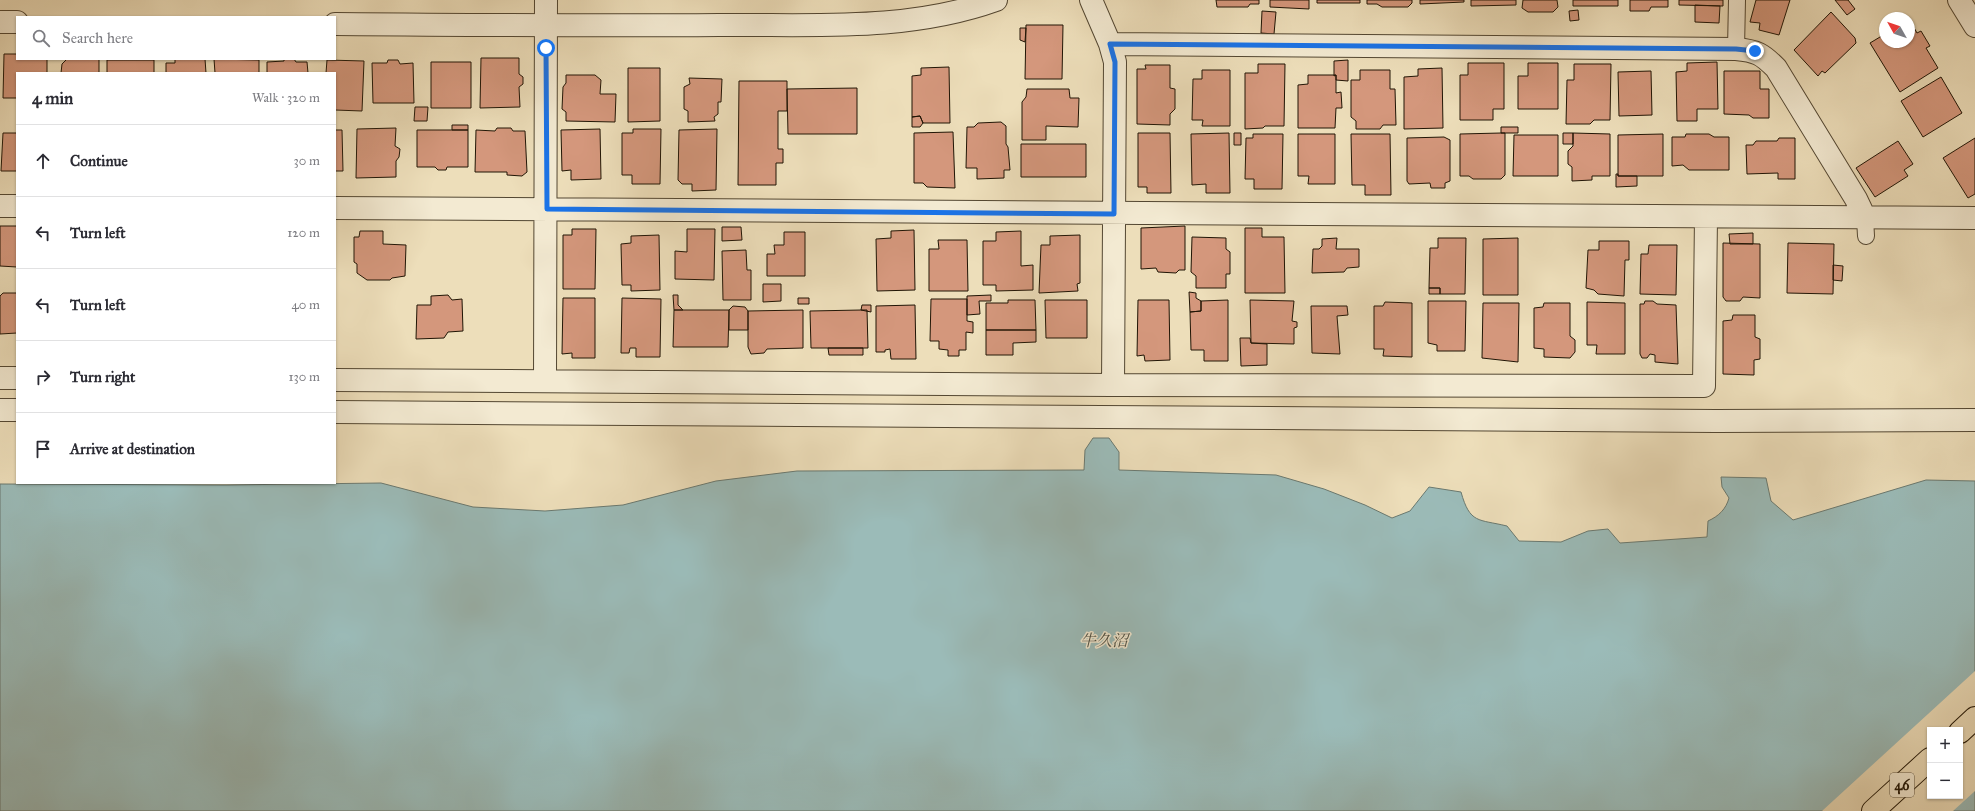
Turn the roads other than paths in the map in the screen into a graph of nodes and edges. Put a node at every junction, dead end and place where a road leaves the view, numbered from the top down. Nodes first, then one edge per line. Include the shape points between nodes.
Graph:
1 (546, 0) edge
2 (996, 0) edge
3 (1091, 0) edge
4 (1737, 0) edge
5 (1959, 0) edge
6 (0, 22) edge
7 (16, 22) edge
8 (336, 24) edge
9 (546, 26) junction
10 (1975, 26) edge
11 (1110, 44) junction
12 (1736, 49) junction
13 (0, 206) edge
14 (16, 206) edge
15 (336, 208) edge
16 (547, 209) junction
17 (1114, 214) junction
18 (1706, 217) junction
19 (1975, 218) edge
20 (1865, 227) junction
21 (0, 378) edge
22 (16, 378) edge
23 (336, 380) edge
24 (545, 380) junction
25 (1113, 385) junction
26 (0, 410) edge
27 (16, 410) edge
28 (336, 412) edge
29 (1975, 420) edge
30 (1975, 718) edge
31 (1963, 729) edge
32 (1927, 762) edge
33 (1873, 811) edge

1 - 9 street
2 - 9 street via 970,10 922,20 869,24
3 - 11 street
4 - 12 lane
5 - 10 street
6 - 7 street
8 - 9 street
9 - 16 street
11 - 12 street
11 - 17 street via 1115,62
12 - 20 street via 1755,51 1776,68 1856,199
13 - 14 street
15 - 16 street
16 - 17 street
16 - 24 street
17 - 18 street
17 - 25 street
18 - 20 street
18 - 25 street via 1704,386
19 - 20 street
21 - 22 street
23 - 24 street
24 - 25 street
26 - 27 street
28 - 29 street via 1716,421
30 - 31 main road
32 - 33 main road, 46

